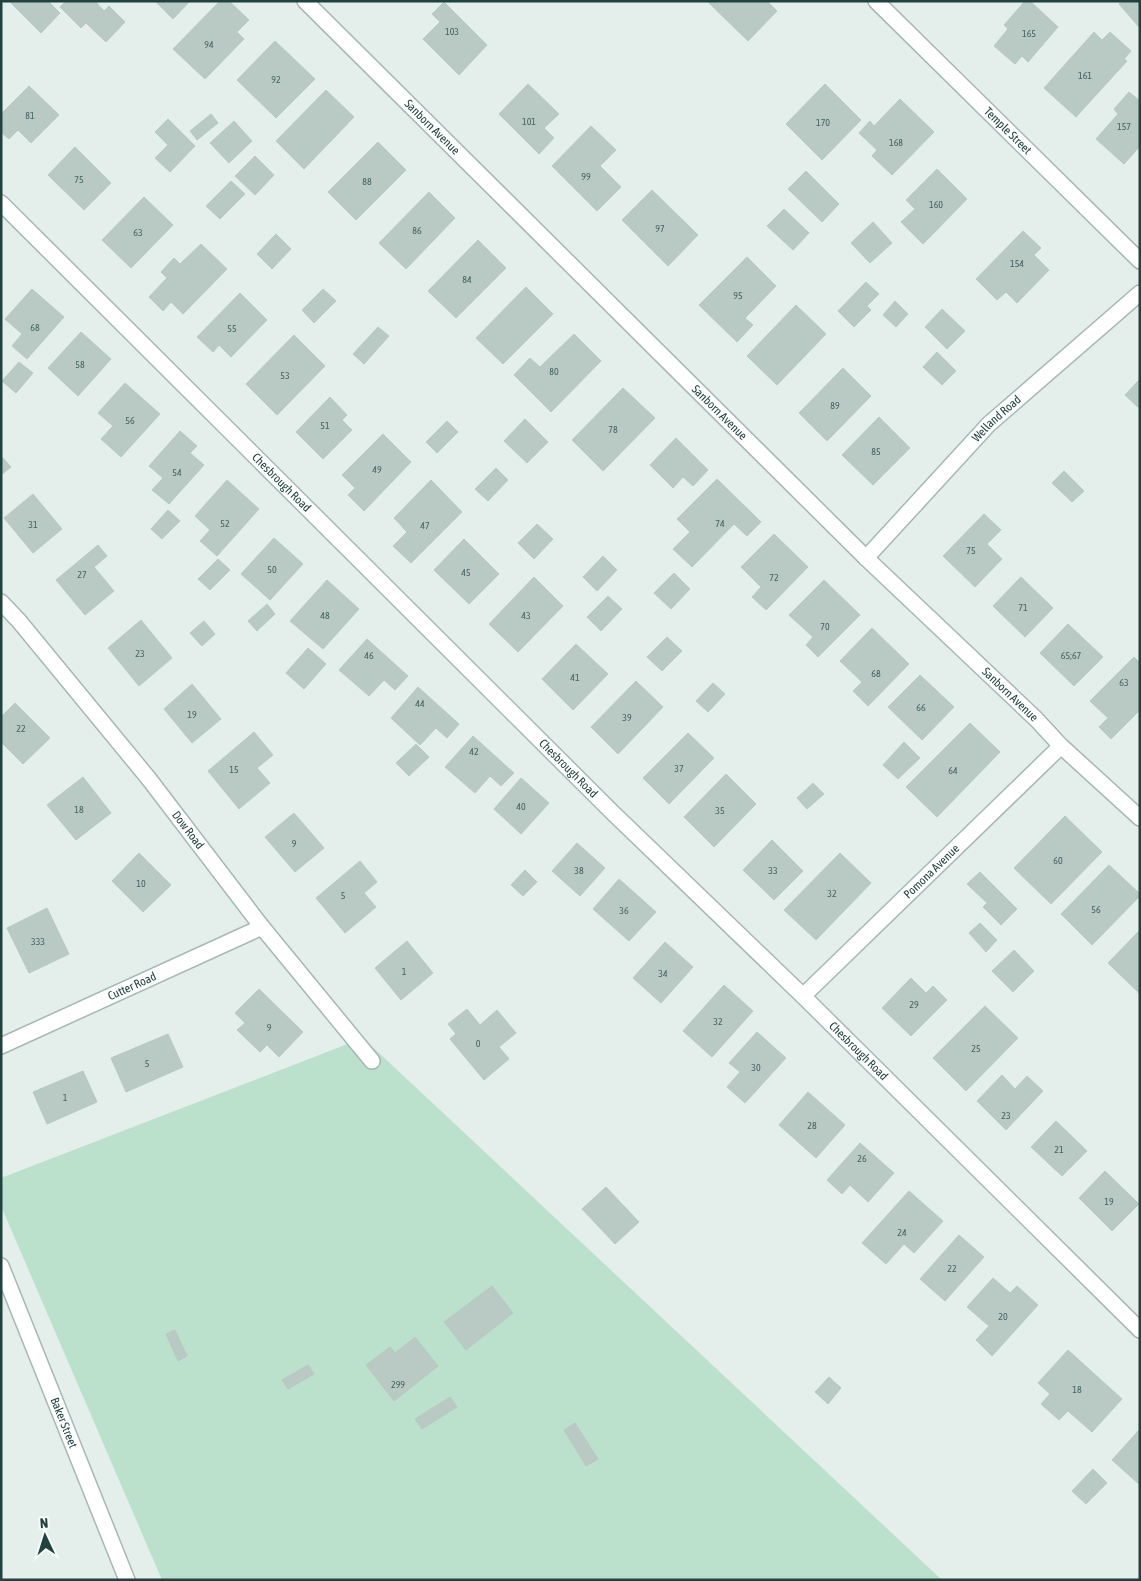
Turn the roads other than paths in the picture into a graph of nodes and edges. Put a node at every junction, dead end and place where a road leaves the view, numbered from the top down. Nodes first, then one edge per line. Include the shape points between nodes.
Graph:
1 (305, 1) edge
2 (876, 1) edge
3 (1, 203) edge
4 (1140, 260) edge
5 (1140, 293) edge
6 (866, 558) junction
7 (1, 602) edge
8 (1061, 746) junction
9 (1140, 818) edge
10 (262, 926) junction
11 (803, 996) junction
12 (1, 1046) edge
13 (372, 1060) dead end
14 (1, 1266) edge
15 (1140, 1330) edge
16 (127, 1580) edge

1 - 6 street, Sanborn Avenue
2 - 4 street, Temple Street
3 - 11 street, Chesbrough Road via 612,812
5 - 6 street, Welland Road via 989,424
6 - 8 street, Sanborn Avenue
7 - 10 street, Dow Road via 149,780
8 - 9 street, Sanborn Avenue
8 - 11 street, Pomona Avenue
10 - 12 street, Cutter Road
10 - 13 street, Dow Road
11 - 15 street, Chesbrough Road
14 - 16 street, Baker Street

